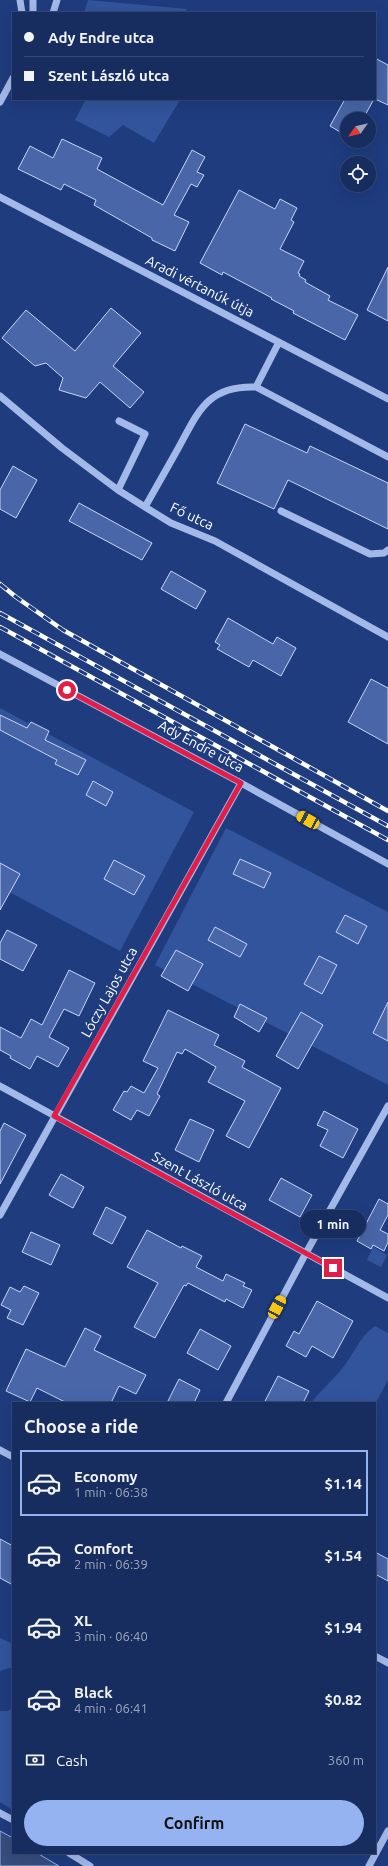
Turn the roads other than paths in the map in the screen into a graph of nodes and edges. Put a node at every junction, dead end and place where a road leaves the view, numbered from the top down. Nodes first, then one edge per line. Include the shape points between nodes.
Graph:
1 (20, 0) edge
2 (33, 0) edge
3 (57, 0) edge
4 (22, 12) edge
5 (33, 12) edge
6 (53, 12) edge
7 (12, 80) edge
8 (0, 102) edge
9 (0, 197) edge
10 (279, 342) junction
11 (256, 387) junction
12 (0, 396) edge
13 (388, 399) edge
14 (118, 421) dead end
15 (388, 457) edge
16 (118, 490) junction
17 (145, 507) junction
18 (281, 511) dead end
19 (388, 550) edge
20 (388, 638) edge
21 (0, 654) edge
22 (241, 783) junction
23 (388, 864) edge
24 (0, 1086) edge
25 (388, 1106) edge
26 (54, 1116) junction
27 (0, 1215) edge
28 (306, 1253) junction
29 (388, 1298) edge
30 (227, 1402) edge
31 (0, 1450) edge
32 (12, 1456) edge
33 (376, 1657) edge
34 (388, 1663) edge
35 (0, 1812) edge
36 (12, 1819) edge
37 (388, 1831) edge
38 (376, 1853) edge
39 (71, 1854) edge
40 (376, 1854) edge
41 (90, 1866) edge
42 (369, 1866) edge

1 - 4 street
2 - 5 street
3 - 6 street
7 - 8 street
9 - 10 street, Aradi vértanúk útja
10 - 11 street
10 - 13 street, Aradi vértanúk útja
11 - 15 street
11 - 17 street via 242,386 222,392 210,399 196,413
12 - 16 street, Fő utca via 62,448
14 - 16 street via 146,434
16 - 17 street, Fő utca
17 - 20 street, Fő utca via 171,523 215,541
18 - 19 street via 370,554 384,554
21 - 22 street, Ady Endre utca
22 - 23 street, Ady Endre utca
22 - 26 street, Lóczy Lajos utca
24 - 26 street, Szent László utca
25 - 28 street
26 - 27 street, Lóczy Lajos utca
26 - 28 street, Szent László utca
28 - 29 street, Szent László utca
28 - 30 street
31 - 32 street
33 - 34 street
35 - 36 street
37 - 38 street
39 - 41 street
40 - 42 street

